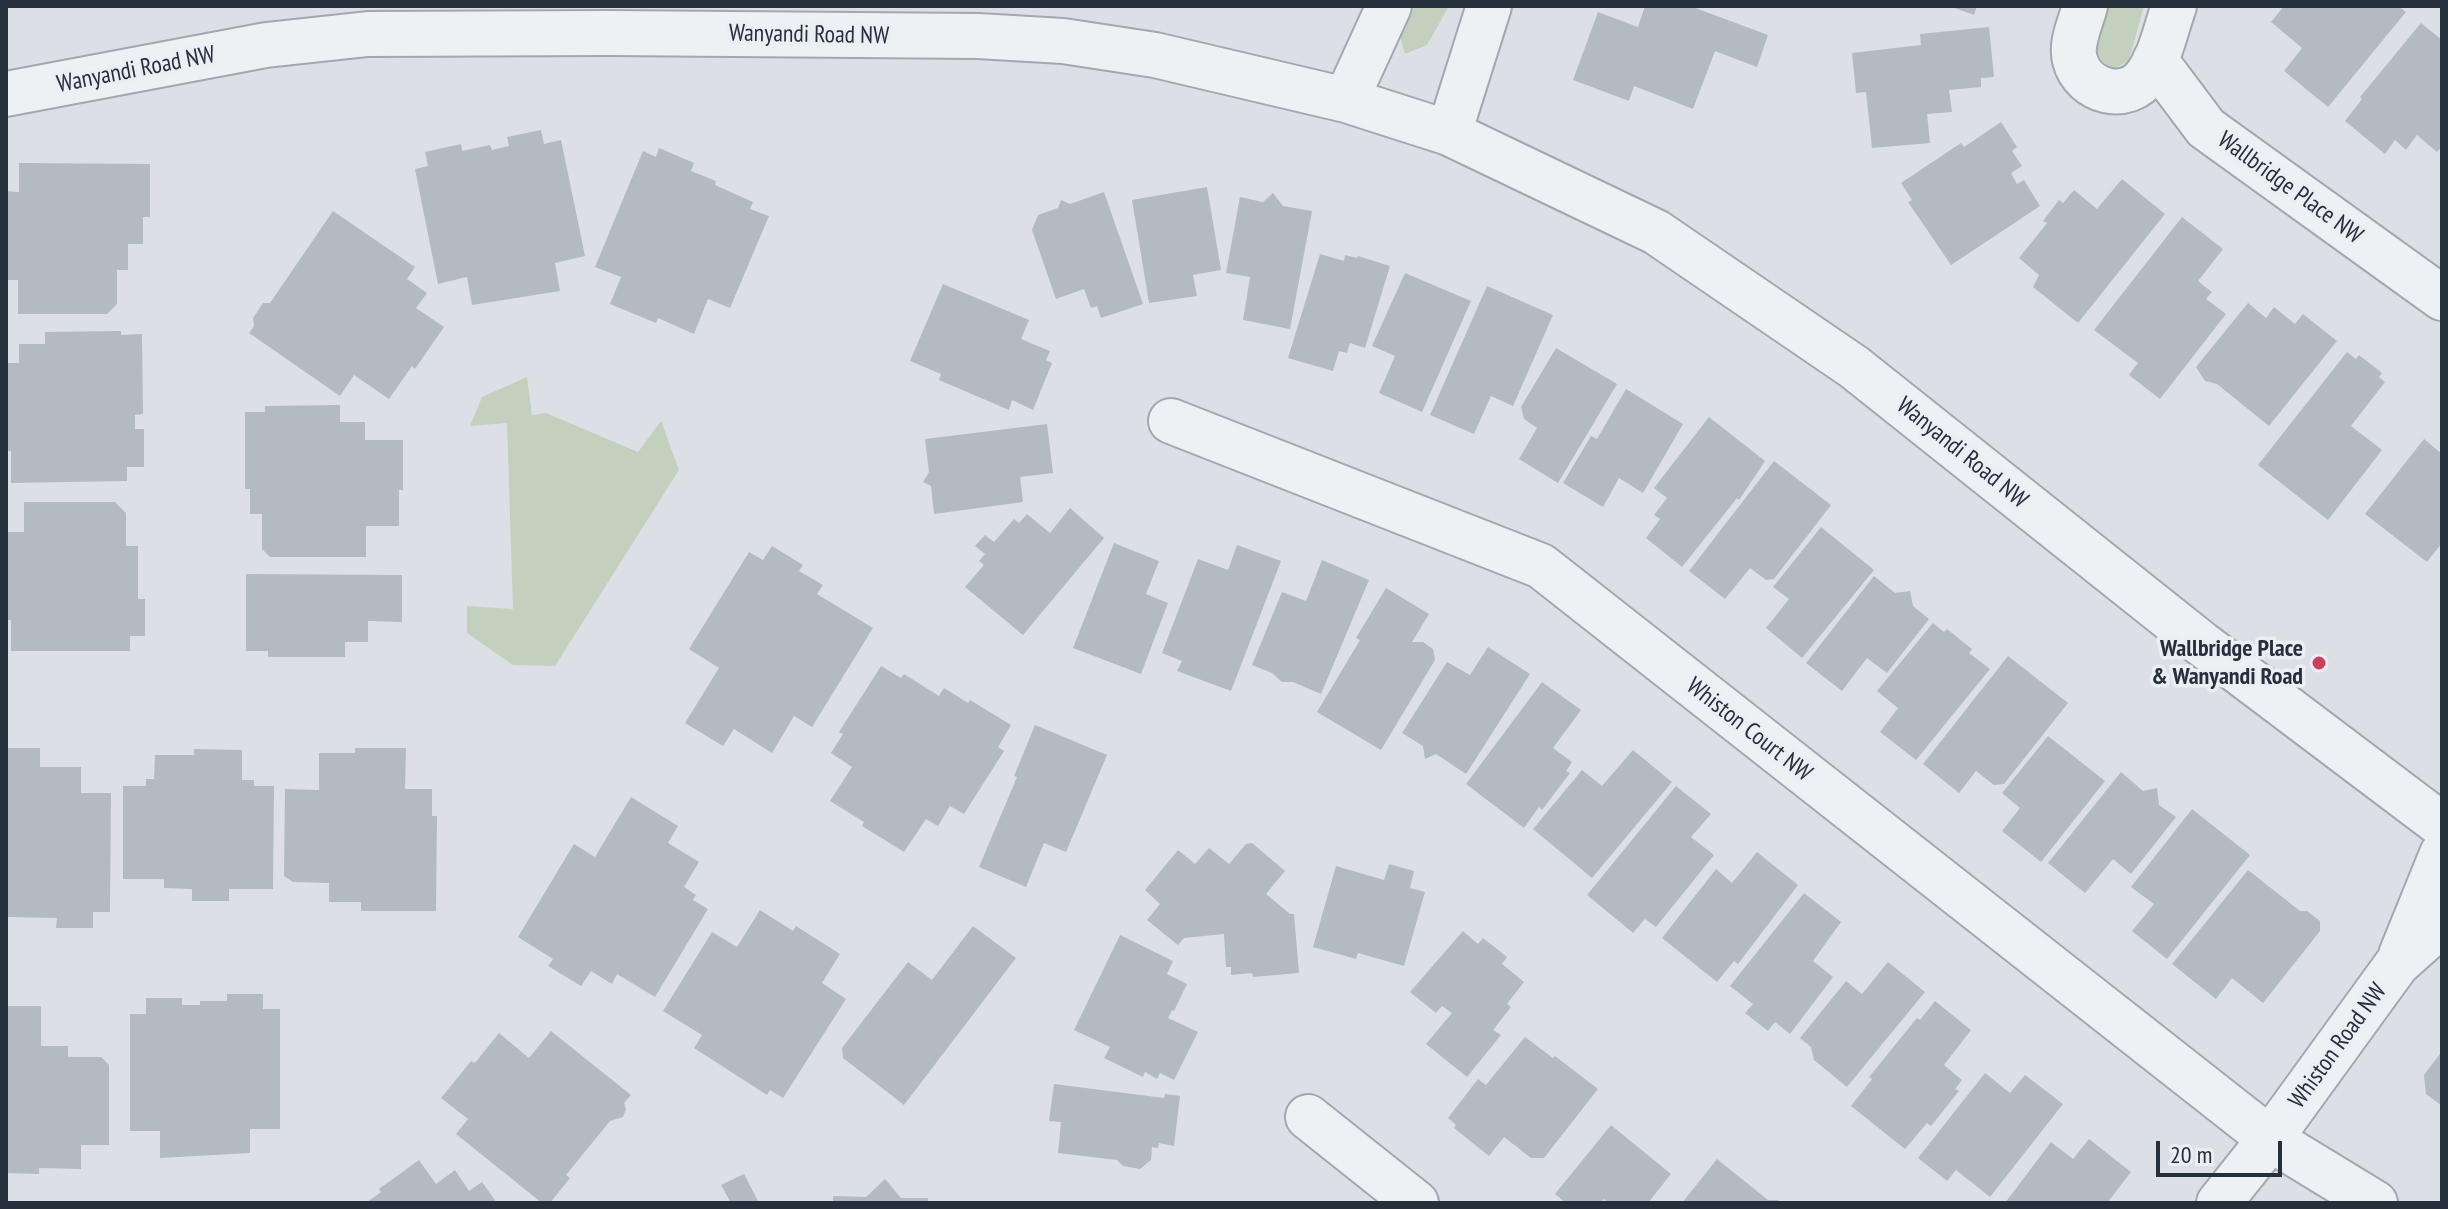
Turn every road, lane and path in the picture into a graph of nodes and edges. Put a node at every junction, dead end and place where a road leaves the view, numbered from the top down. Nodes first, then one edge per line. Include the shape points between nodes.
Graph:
1 (1389, 6) edge
2 (1489, 6) edge
3 (2085, 6) edge
4 (2174, 6) edge
5 (987, 21) edge
6 (266, 45) junction
7 (2155, 60) junction
8 (6, 63) edge
9 (6, 94) edge
10 (1346, 100) junction
11 (1449, 133) junction
12 (2442, 298) edge
13 (1171, 421) dead end
14 (2442, 825) edge
15 (2442, 854) edge
16 (2442, 924) edge
17 (2397, 964) junction
18 (1308, 1117) dead end
19 (2270, 1139) junction
20 (1416, 1203) edge
21 (2219, 1203) edge
22 (2375, 1203) edge

1 - 10 street
2 - 11 street
3 - 7 street via 2073,48 2077,68 2090,84 2110,91 2130,88 2147,76
4 - 7 street
5 - 6 street, Wanyandi Road NW via 609,33 368,34
5 - 10 street, Wanyandi Road NW
6 - 8 street, Wanyandi Road NW via 163,45
6 - 9 street, Wanyandi Road NW
7 - 12 street, Wallbridge Place NW via 2206,128
10 - 11 street, Wanyandi Road NW
11 - 14 street, Wanyandi Road NW via 1656,232 1854,367 2202,644
13 - 19 street, Whiston Court NW via 1541,566
15 - 17 street, Whiston Road NW
16 - 17 street, Whiston Road NW
17 - 19 street, Whiston Road NW
18 - 20 street
19 - 21 street, Whiston Road NW
19 - 22 street, Whiston Court NW

